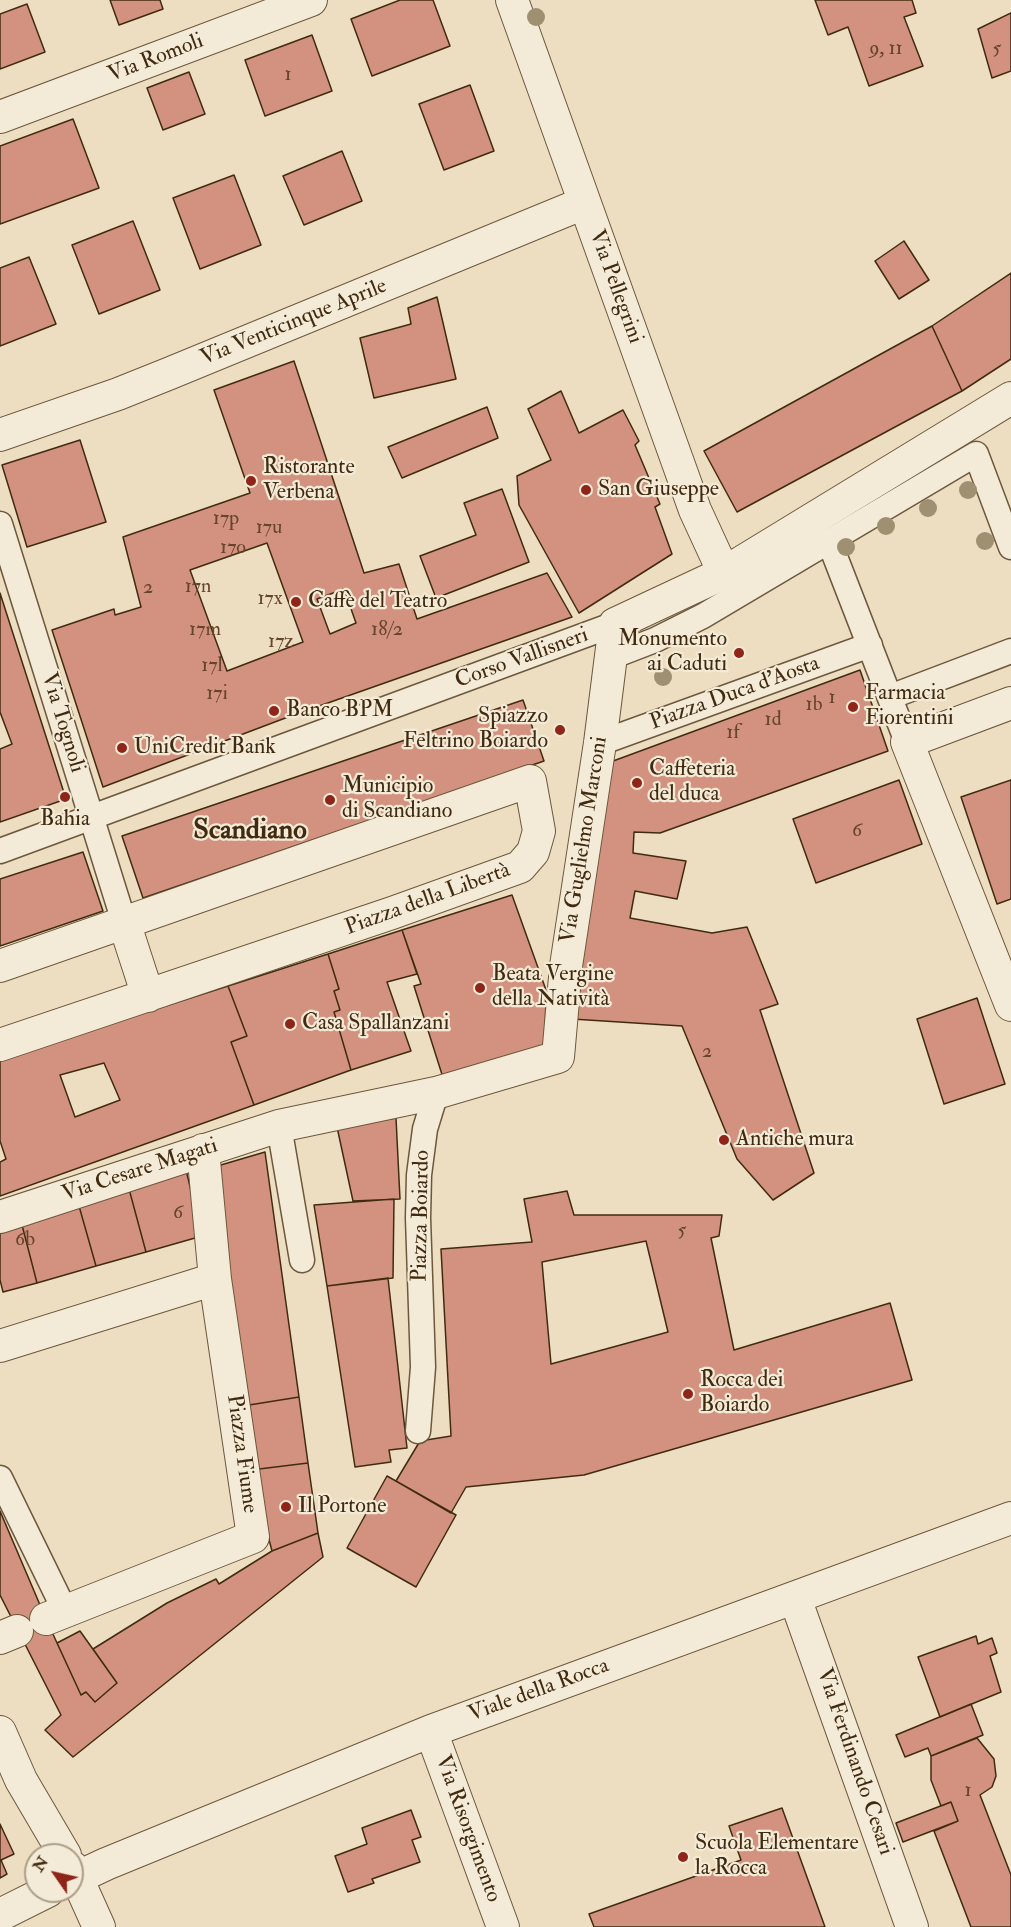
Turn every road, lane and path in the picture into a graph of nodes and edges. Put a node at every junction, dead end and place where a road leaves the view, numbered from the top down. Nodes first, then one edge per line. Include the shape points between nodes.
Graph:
1 (311, 0) edge
2 (512, 0) edge
3 (0, 117) edge
4 (584, 203) junction
5 (1009, 406) edge
6 (0, 435) edge
7 (0, 524) edge
8 (829, 541) junction
9 (1011, 547) edge
10 (724, 573) junction
11 (615, 624) junction
12 (870, 645) junction
13 (1011, 651) edge
14 (611, 657) junction
15 (890, 697) junction
16 (1011, 703) edge
17 (908, 742) junction
18 (600, 743) junction
19 (92, 817) junction
20 (0, 851) edge
21 (124, 922) junction
22 (1000, 945) edge
23 (0, 966) edge
24 (148, 996) junction
25 (1011, 1005) edge
26 (0, 1045) edge
27 (436, 1093) junction
28 (279, 1126) junction
29 (203, 1150) junction
30 (0, 1216) edge
31 (302, 1260) dead end
32 (215, 1279) junction
33 (0, 1346) edge
34 (418, 1431) dead end
35 (0, 1478) edge
36 (1011, 1518) edge
37 (795, 1598) junction
38 (56, 1615) joint
39 (431, 1731) junction
40 (0, 1732) edge
41 (57, 1843) edge
42 (84, 1868) edge
43 (84, 1895) edge
44 (24, 1903) edge
45 (0, 1915) edge
46 (99, 1927) edge
47 (502, 1927) edge
48 (912, 1927) edge

1 - 3 street, Via Romoli
2 - 4 street, Via Pellegrini
4 - 6 street, Via Venticinque Aprile via 118,394
4 - 10 street, Via Pellegrini via 695,510
5 - 10 street, Corso Vallisneri
7 - 19 street, Via Tognoli
8 - 9 street via 976,454
8 - 12 street
8 - 14 street via 703,616
10 - 11 street, Corso Vallisneri
11 - 14 street, Via Guglielmo Marconi
11 - 19 street, Corso Vallisneri
12 - 15 street
12 - 18 street, Piazza Duca d'Aosta
13 - 15 street
14 - 18 street, Via Guglielmo Marconi
15 - 17 street
16 - 17 street
17 - 22 street
18 - 27 street, Via Guglielmo Marconi via 566,966 558,1057
19 - 20 street, Corso Vallisneri
19 - 21 street, Via Tognoli
21 - 23 street, Piazza della Libertà
21 - 24 street
21 - 24 street, Piazza della Libertà via 530,781 539,831 533,852 520,867
22 - 25 street
24 - 26 street, Piazza della Libertà
27 - 28 street, Via Cesare Magati
27 - 34 street, Piazza Boiardo via 425,1129 419,1175 423,1367
28 - 29 street, Via Cesare Magati
28 - 31 street
29 - 30 street, Via Cesare Magati
29 - 32 street, Piazza Fiume
32 - 33 street
32 - 38 street, Piazza Fiume via 253,1537
35 - 38 street, Piazza Fiume
36 - 37 street, Viale della Rocca
37 - 39 street, Viale della Rocca
37 - 48 street, Via Ferdinando Cesari
39 - 42 street, Viale della Rocca via 106,1864
39 - 47 street, Via Risorgimento
40 - 41 street via 21,1780
43 - 46 street
44 - 45 street

